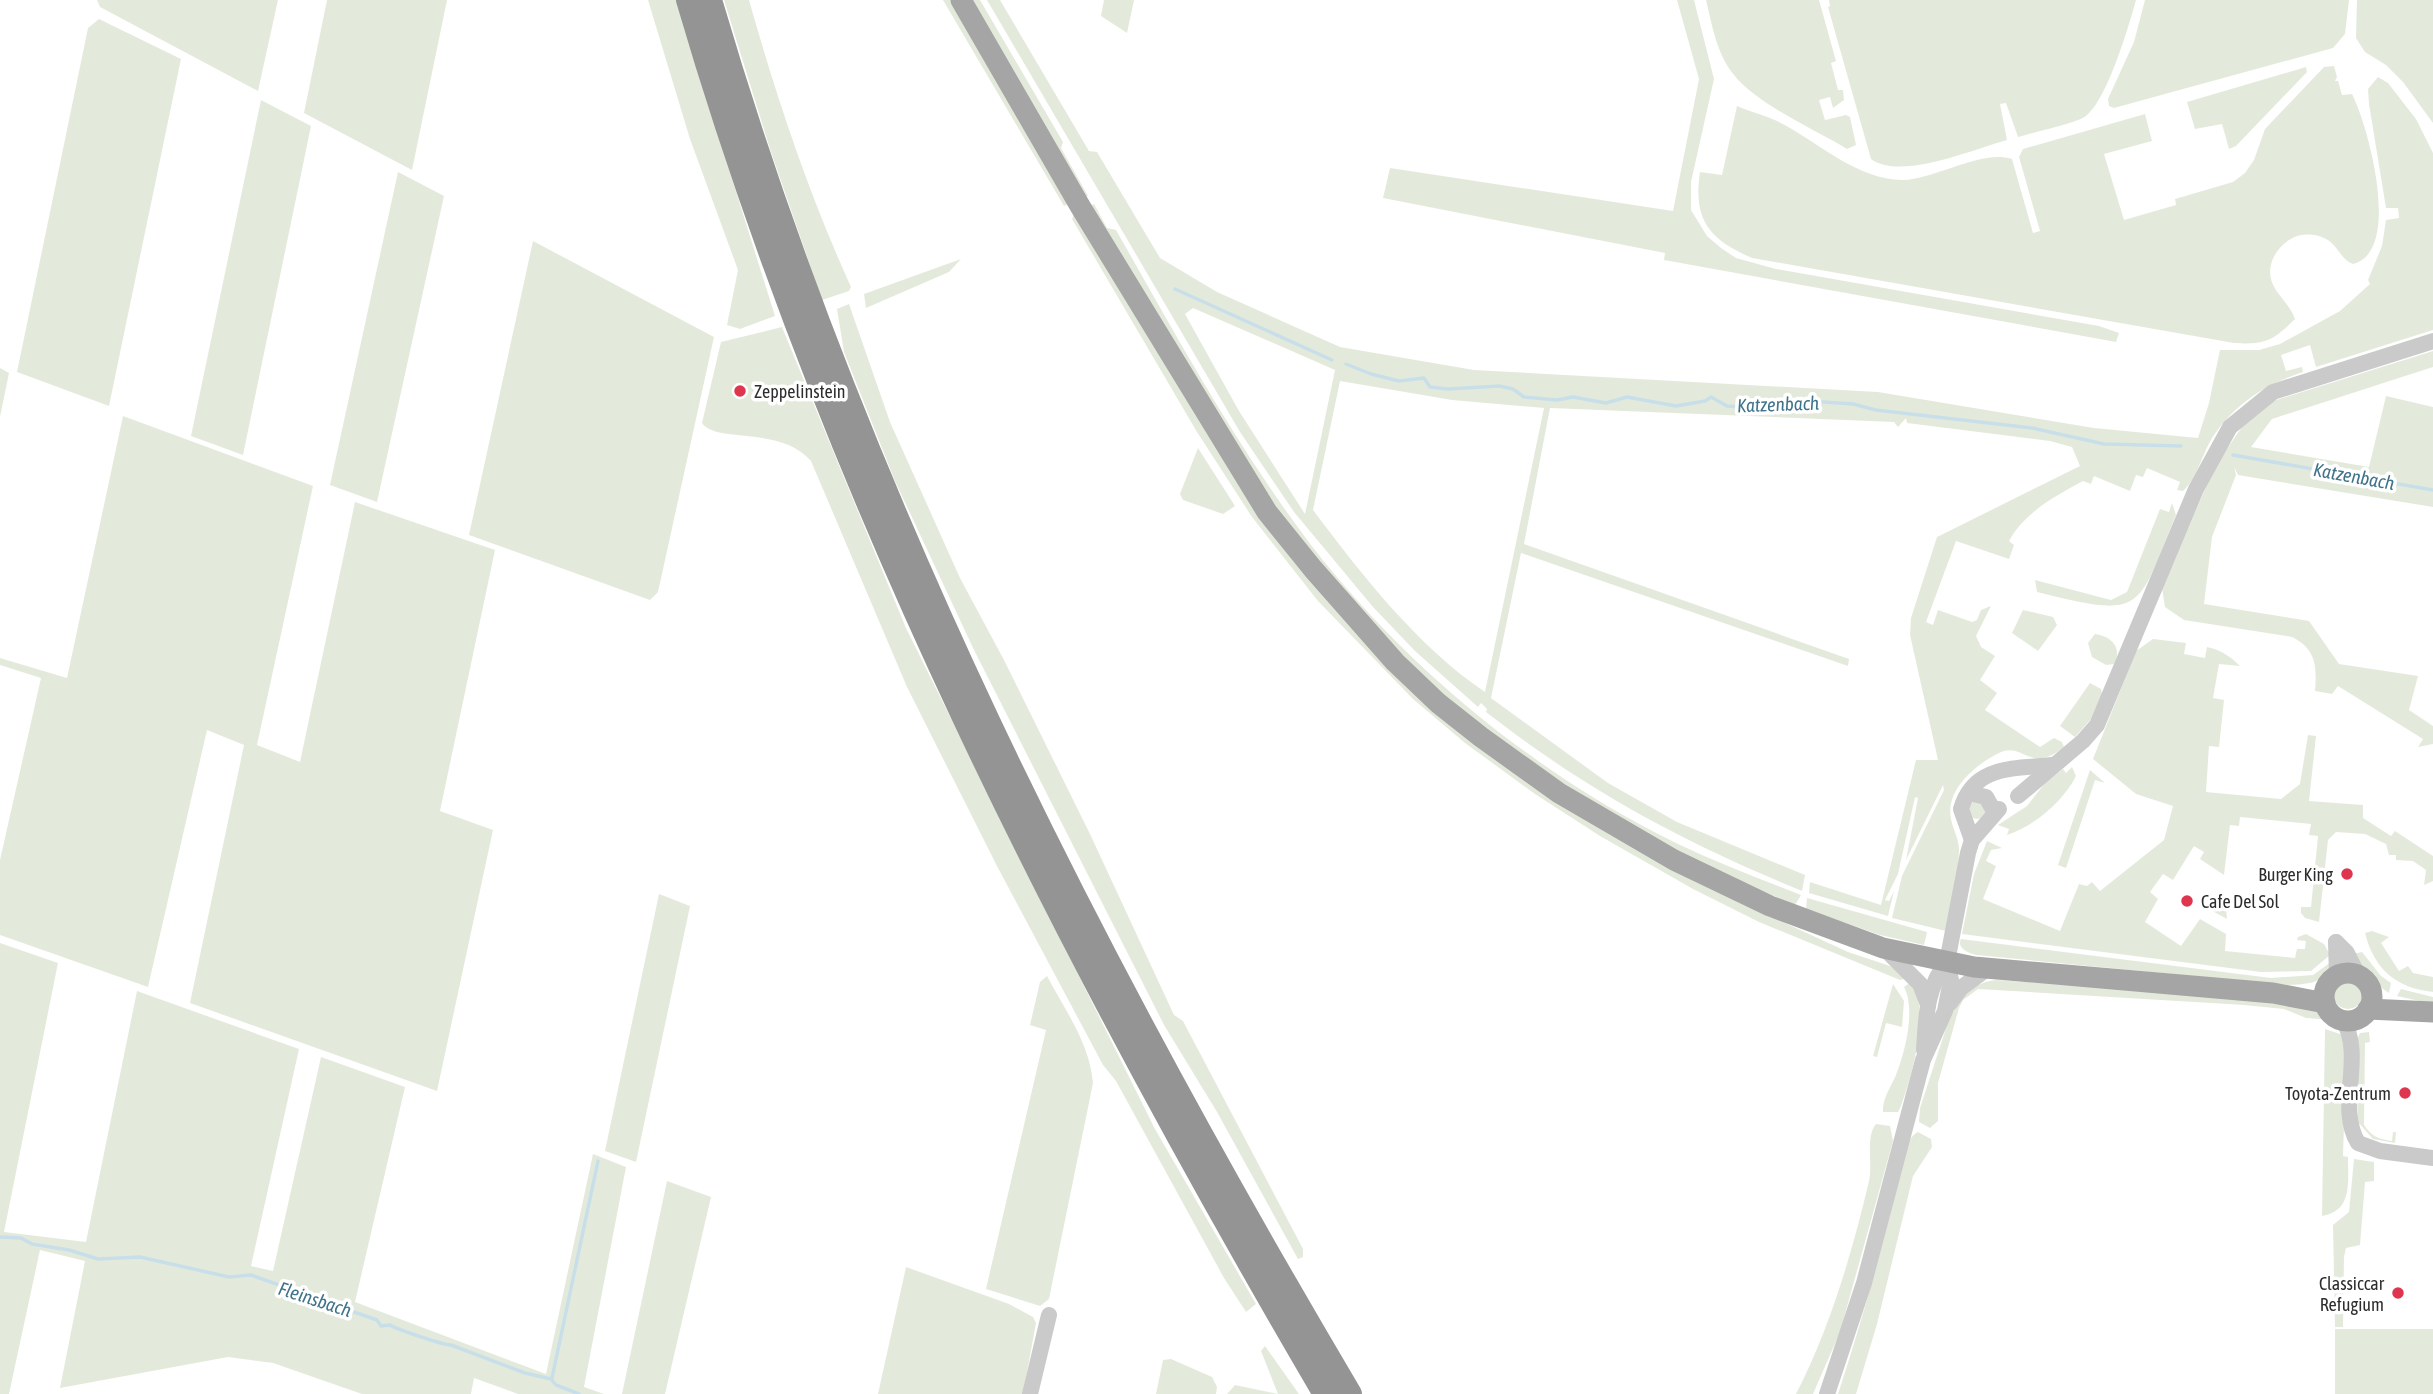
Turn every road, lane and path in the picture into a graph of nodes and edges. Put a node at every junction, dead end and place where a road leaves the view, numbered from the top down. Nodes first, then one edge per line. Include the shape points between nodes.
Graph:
1 (688, 0) edge
2 (710, 0) edge
3 (961, 0) edge
4 (2433, 341) edge
5 (2052, 765) junction
6 (1969, 793) junction
7 (2018, 796) dead end
8 (1972, 840) junction
9 (1883, 948) junction
10 (1947, 962) junction
11 (1988, 968) junction
12 (2336, 986) junction
13 (2370, 1001) junction
14 (1928, 1006) junction
15 (1945, 1011) junction
16 (2428, 1011) edge
17 (2343, 1020) junction
18 (1923, 1060) junction
19 (2433, 1158) edge
20 (1049, 1315) dead end
21 (1325, 1350) junction
22 (1030, 1394) edge
23 (1325, 1394) edge
24 (1350, 1394) edge
25 (1365, 1394) edge
26 (1827, 1394) edge

1 - 23 highway via 787,301 926,637 1101,991
2 - 21 highway via 821,333 948,636 1111,967
3 - 9 main road via 1080,206 1267,512 1395,662 1481,737 1619,830 1770,906
4 - 5 street via 2273,392 2230,428 2196,489 2102,716 2083,741
5 - 6 street via 2000,769
5 - 7 street
6 - 8 street via 1961,809
6 - 8 street via 1986,797 1997,811
8 - 10 street
9 - 10 main road
9 - 14 street via 1920,985
10 - 11 main road
10 - 14 street via 1935,980
10 - 15 street via 1951,980
11 - 12 main road via 2273,993
11 - 15 street via 1961,988
12 - 13 main road via 2368,984
12 - 17 main road via 2334,1015
13 - 16 main road
13 - 17 main road via 2355,1019
14 - 18 street
15 - 18 street
17 - 19 street via 2351,1043 2350,1123 2358,1143
18 - 26 street via 1859,1302
20 - 22 street
21 - 24 highway
21 - 25 highway

